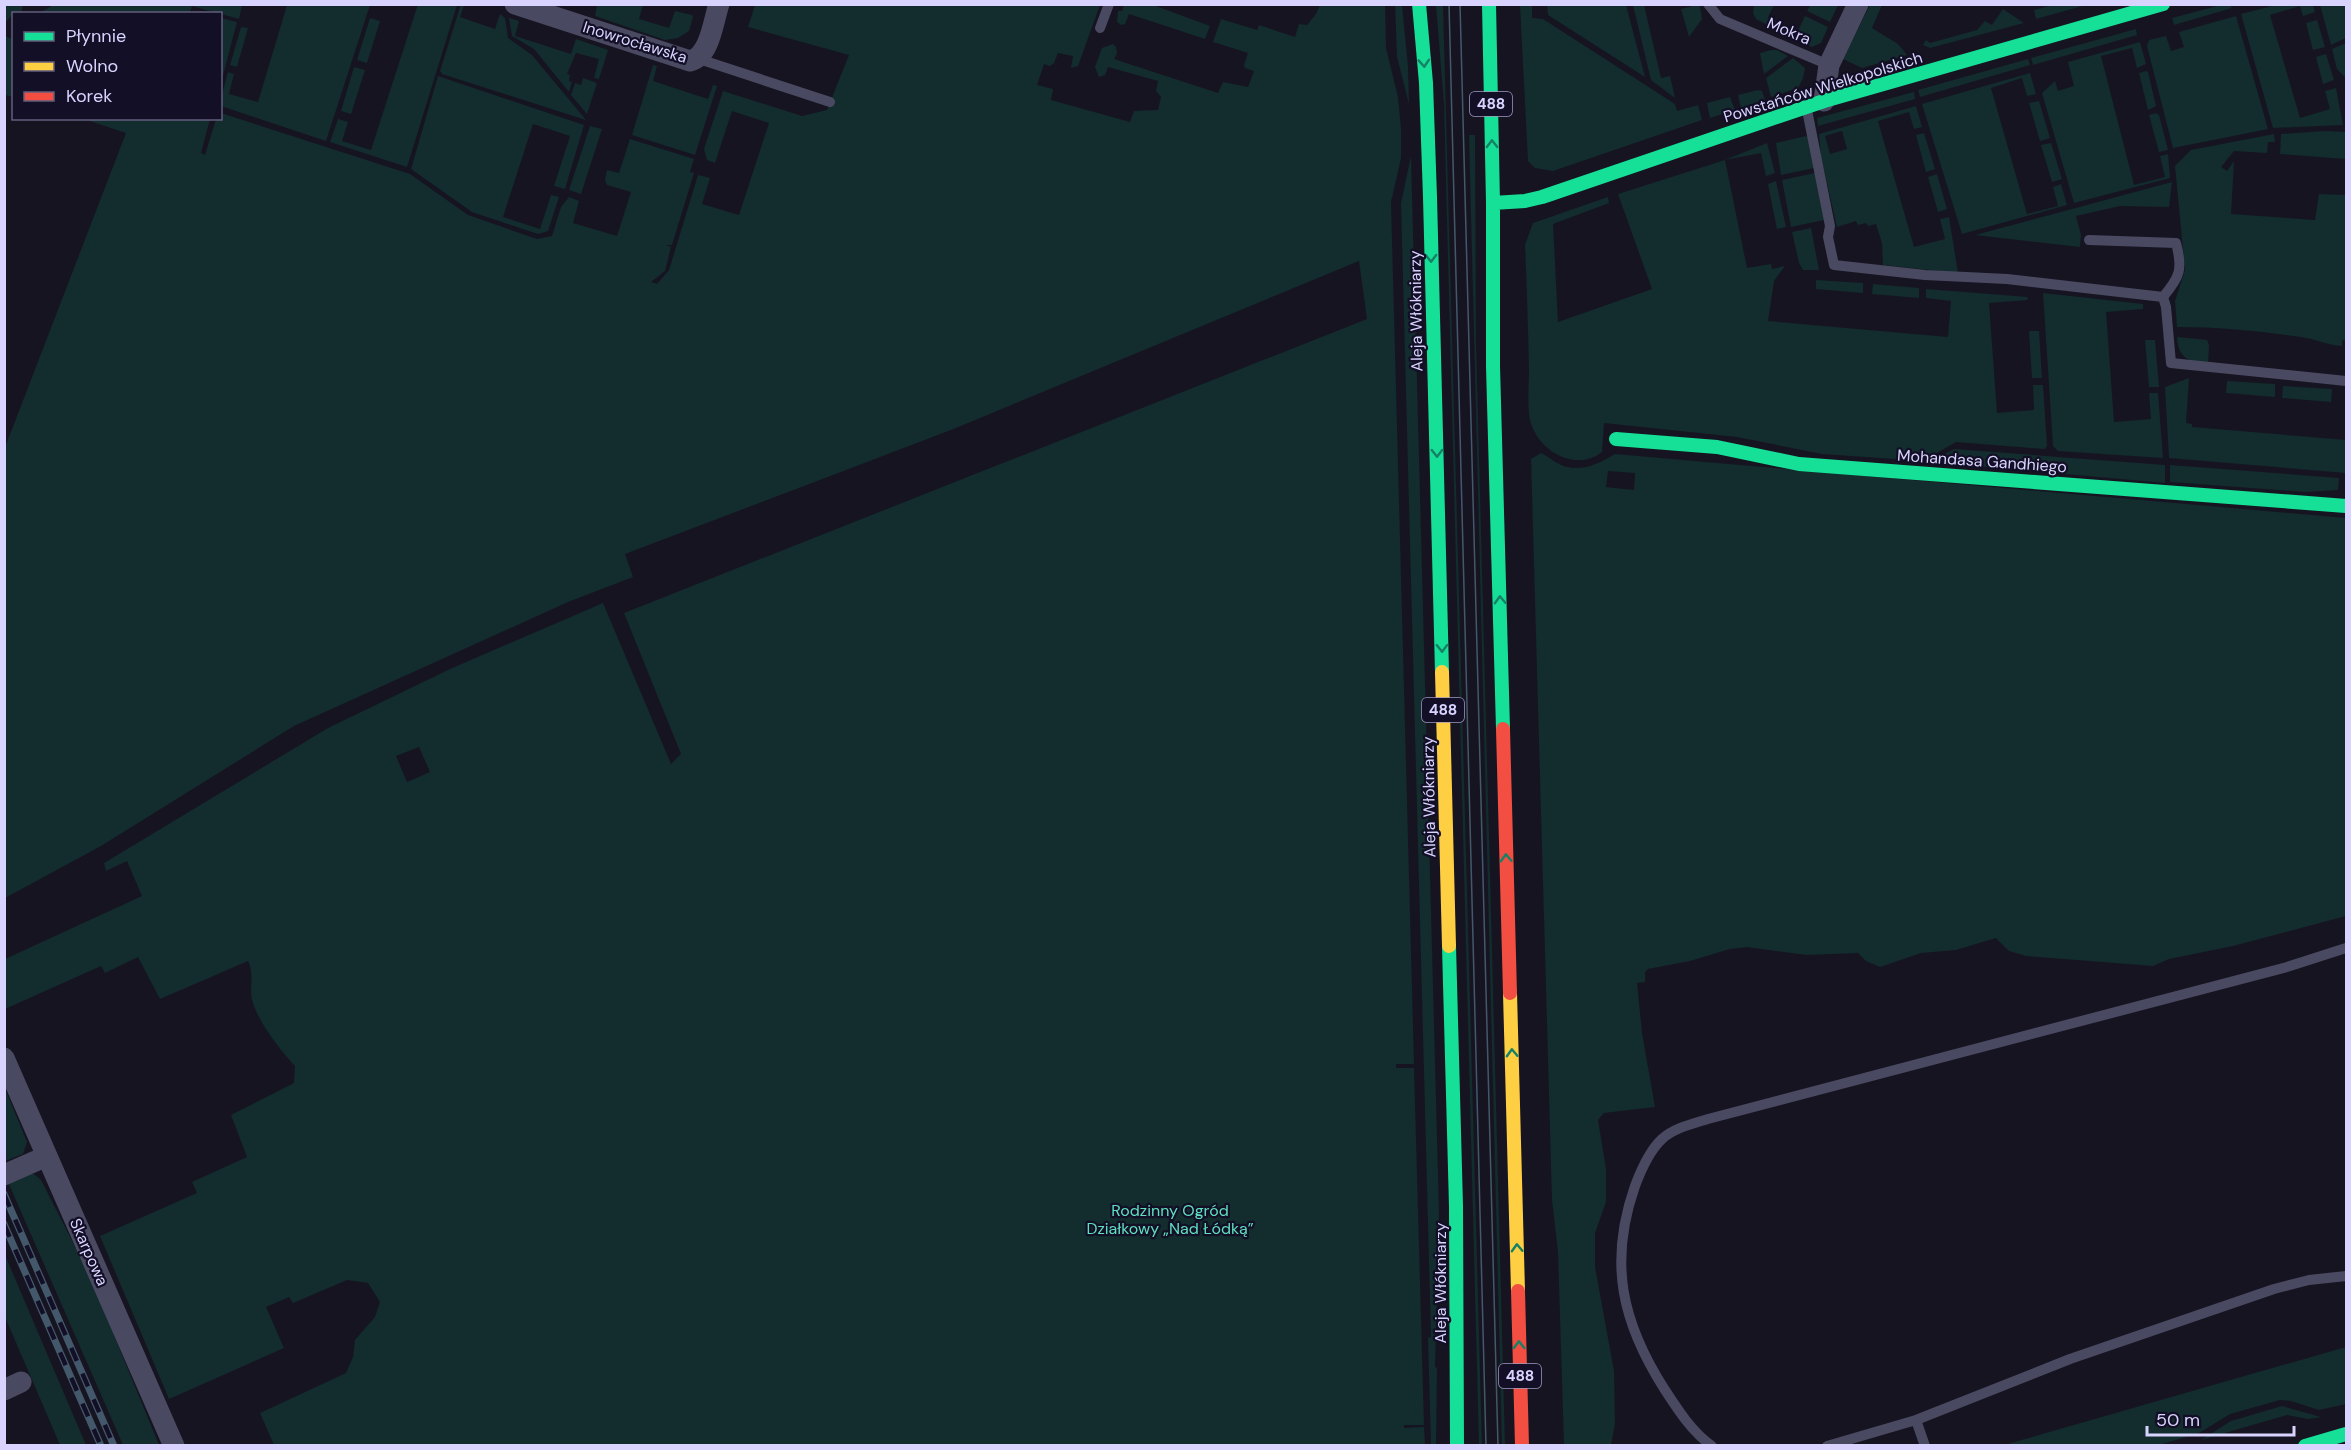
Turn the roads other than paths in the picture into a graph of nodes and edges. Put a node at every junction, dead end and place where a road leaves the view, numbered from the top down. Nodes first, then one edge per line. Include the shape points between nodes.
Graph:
1 (515, 4) edge
2 (719, 4) edge
3 (1109, 4) edge
4 (1419, 4) edge
5 (1489, 4) edge
6 (1708, 4) edge
7 (1858, 4) edge
8 (2163, 4) edge
9 (2146, 7) edge
10 (1100, 28) dead end
11 (699, 59) junction
12 (1829, 65) junction
13 (830, 102) dead end
14 (1815, 104) junction
15 (1493, 203) junction
16 (2089, 240) dead end
17 (2163, 297) junction
18 (2346, 381) edge
19 (1616, 439) dead end
20 (2346, 506) edge
21 (2346, 948) edge
22 (4, 1058) edge
23 (47, 1156) junction
24 (4, 1175) edge
25 (2346, 1276) edge
26 (1916, 1420) junction
27 (2346, 1434) edge
28 (174, 1446) edge
29 (1457, 1446) edge
30 (1522, 1446) edge
31 (1712, 1446) edge
32 (1827, 1446) edge
33 (1925, 1446) edge
34 (2305, 1446) edge

1 - 11 street, Inowrocławska via 690,61
2 - 11 street, Inowrocławska
3 - 10 lane
4 -> 29 main road, Aleja Włókniarzy / 488 via 1430,197 1456,1206
15 -> 5 main road, 488
6 - 12 lane, Mokra via 1720,19
7 - 12 street
8 - 9 main road, Powstańców Wielkopolskich
9 - 14 main road, Powstańców Wielkopolskich
11 - 13 lane
12 - 14 street
14 - 15 main road, Powstańców Wielkopolskich via 1542,197
14 - 17 lane via 1834,265
30 -> 15 main road, 488 via 1493,366
16 - 17 lane via 2176,243 2180,256 2178,280
17 - 18 lane via 2171,363
19 - 20 main road, Mohandasa Gandhiego via 1717,447 1798,464
21 - 31 lane via 2288,967 1708,1119 1663,1138 1650,1152 1626,1213 1621,1238 1623,1285 1639,1345 1675,1405
22 - 23 street, Skarpowa
23 - 24 street
23 - 28 street, Skarpowa
25 - 26 lane via 2274,1289 2070,1359
26 - 32 lane
26 - 33 lane
27 - 34 main road

